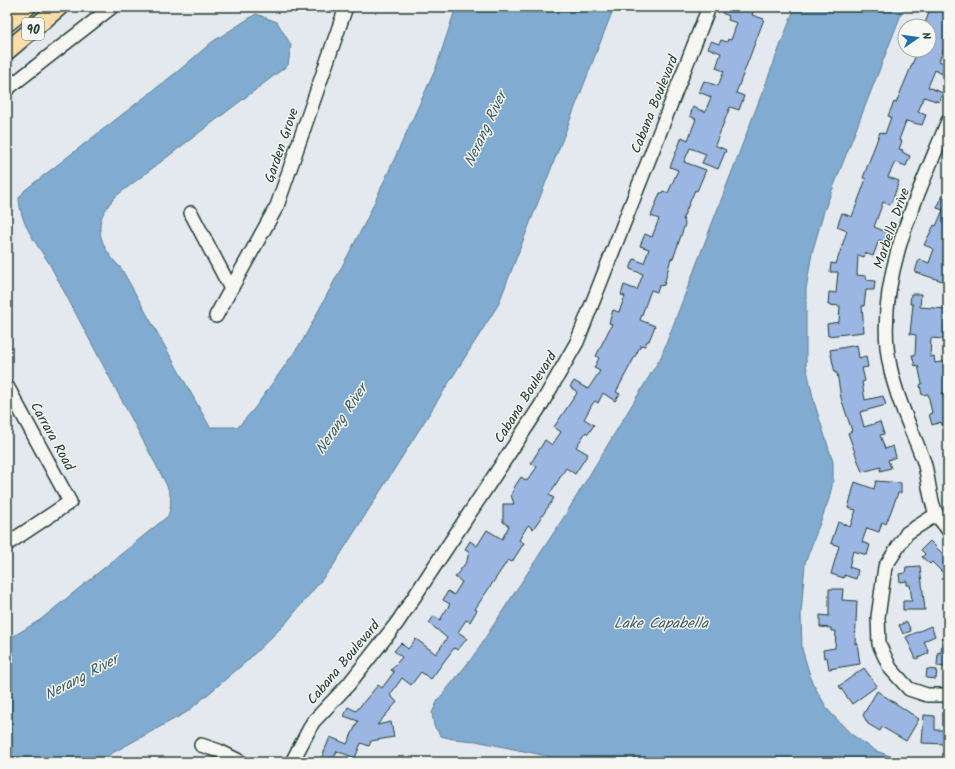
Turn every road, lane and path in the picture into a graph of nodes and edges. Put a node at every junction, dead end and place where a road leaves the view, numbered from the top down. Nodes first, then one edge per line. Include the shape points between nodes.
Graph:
1 (28, 7) edge
2 (59, 7) edge
3 (112, 7) edge
4 (346, 7) edge
5 (709, 7) edge
6 (7, 23) edge
7 (7, 51) edge
8 (7, 89) edge
9 (948, 121) edge
10 (191, 213) dead end
11 (230, 287) junction
12 (216, 316) dead end
13 (7, 386) edge
14 (937, 514) junction
15 (948, 530) edge
16 (7, 544) edge
17 (948, 694) edge
18 (201, 745) dead end
19 (241, 762) edge
20 (292, 762) edge

1 - 6 main road, 90
2 - 7 main road, 90
3 - 8 street
4 - 11 street, Garden Grove via 276,206
5 - 20 street, Cabana Boulevard via 578,342 541,405 402,616 348,685 313,722
9 - 14 street, Marbella Drive via 901,240 892,271 887,303 887,348 901,408 924,464
10 - 11 street
11 - 12 street, Garden Grove
13 - 16 street, Carrara Road via 70,502
14 - 15 street, Marbella Drive
14 - 17 street via 907,532 885,567 878,616 879,644 890,668 909,689 927,695
18 - 19 street

